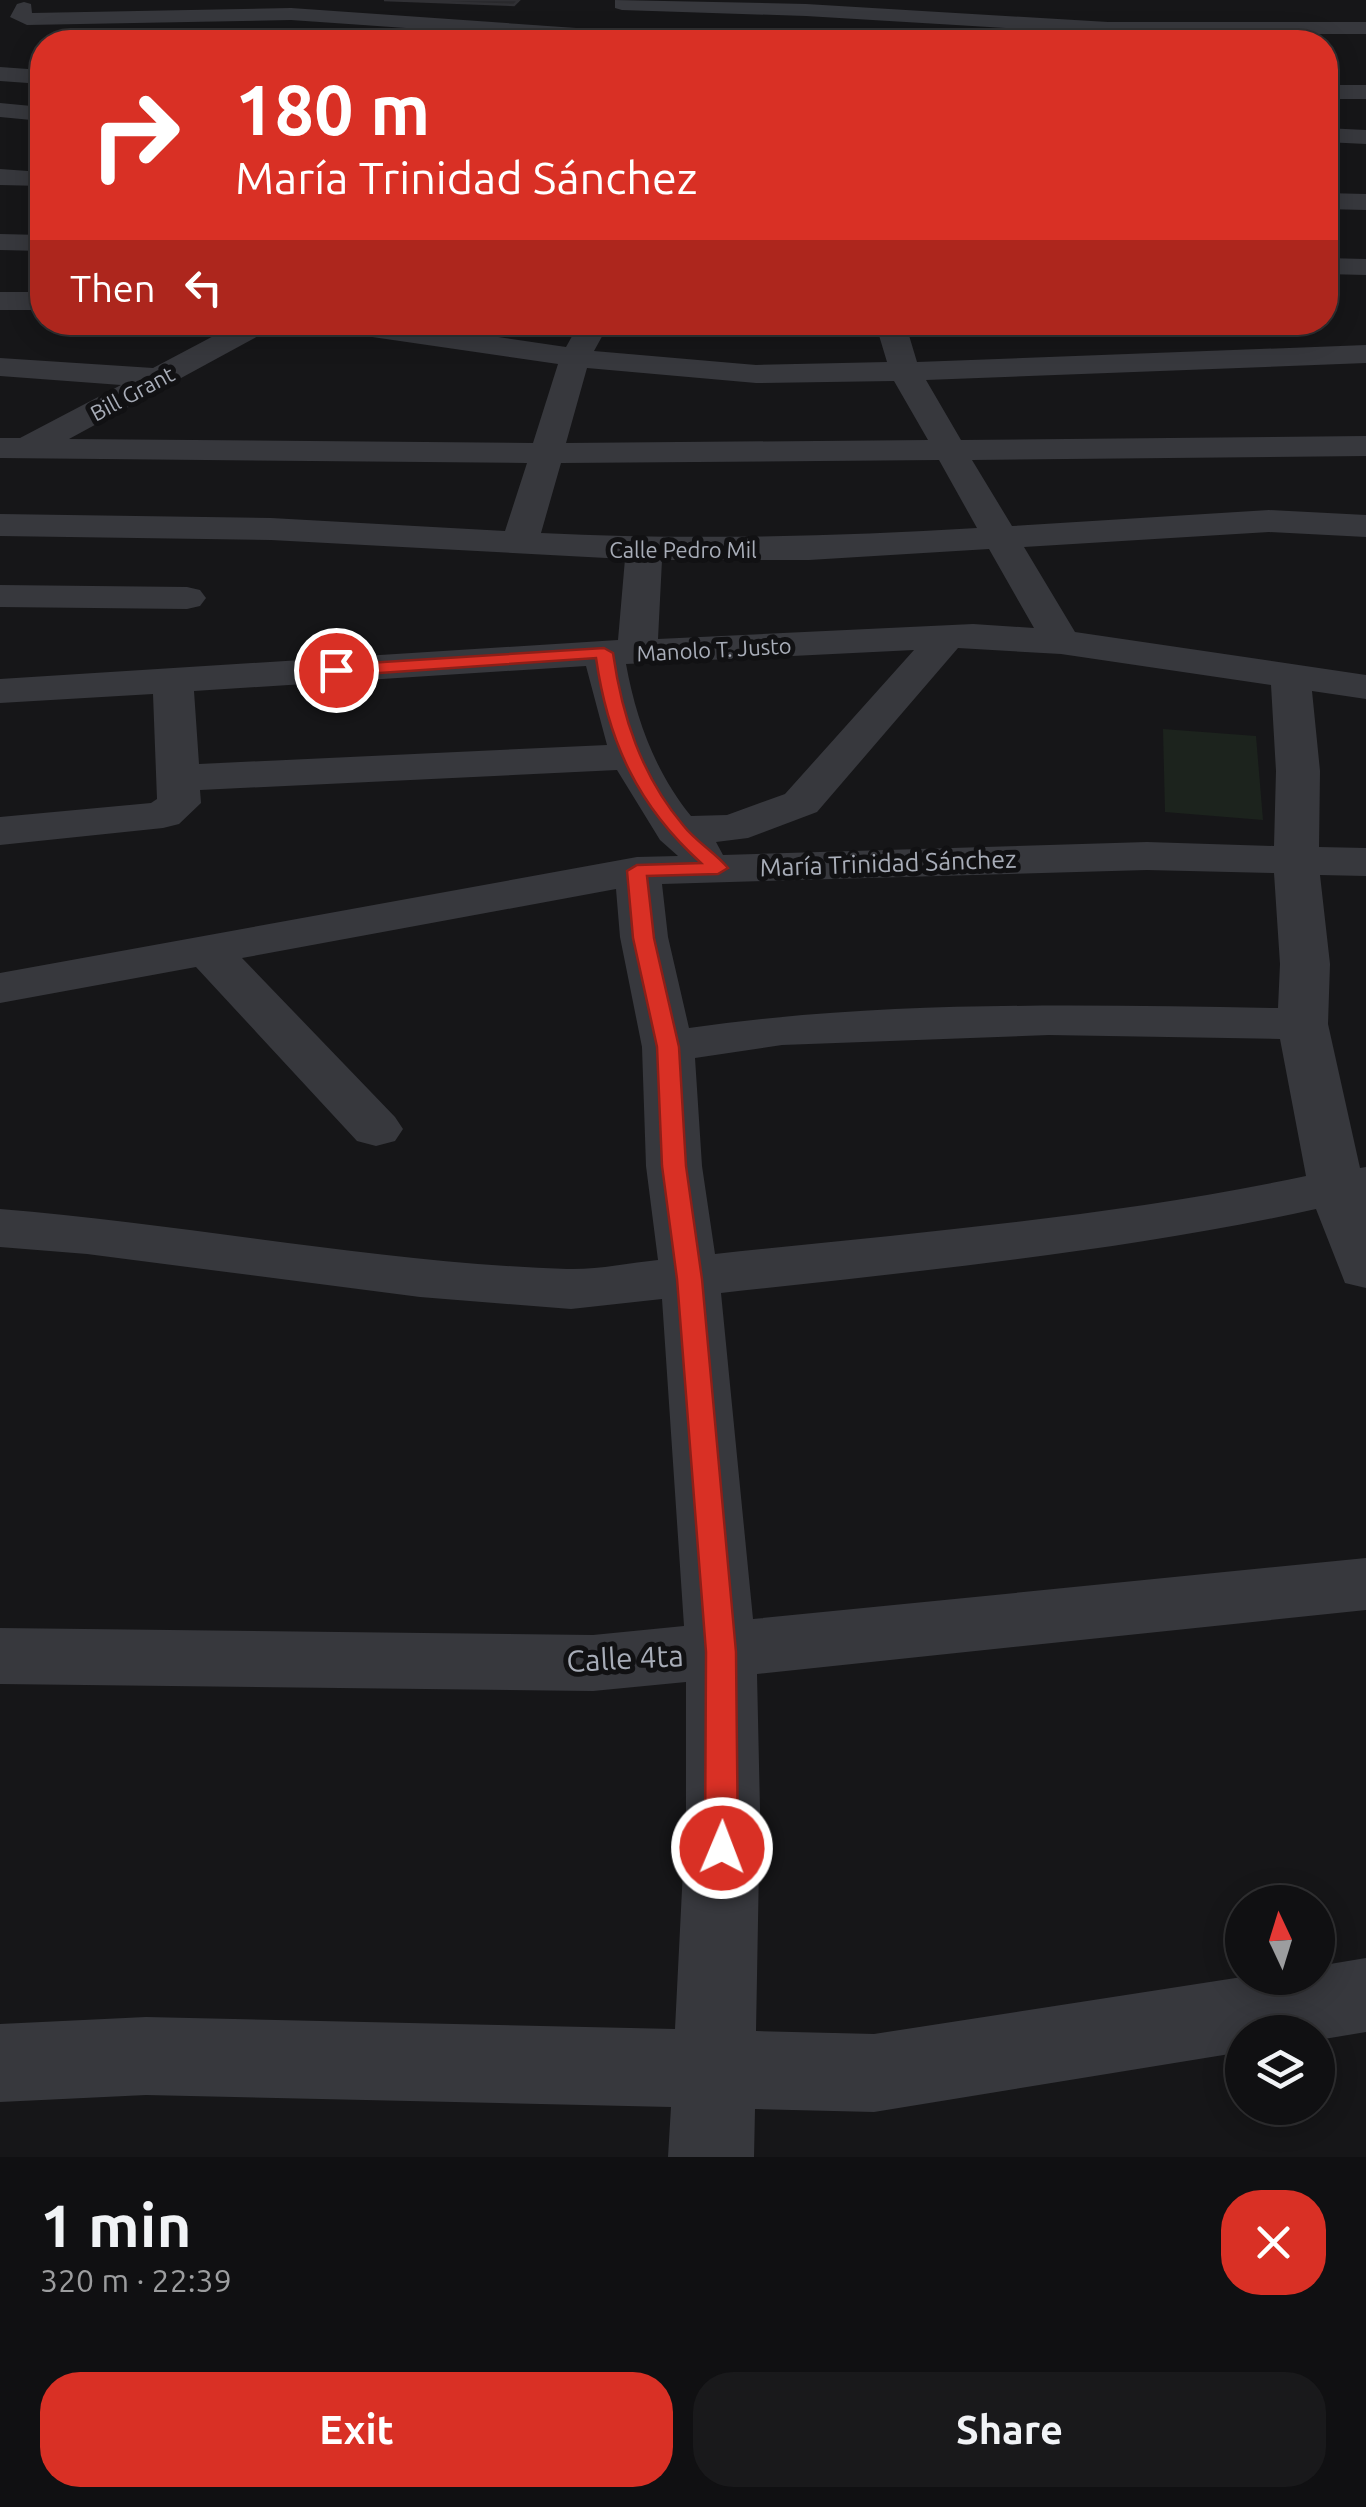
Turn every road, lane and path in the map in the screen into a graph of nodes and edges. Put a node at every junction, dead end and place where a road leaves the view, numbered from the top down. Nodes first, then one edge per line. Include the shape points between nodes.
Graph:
1 (623, 2) edge
2 (27, 4) edge
3 (0, 8) edge
4 (1250, 9) dead end
5 (950, 10) edge
6 (292, 14) junction
7 (1363, 18) edge
8 (1108, 26) edge
9 (286, 30) edge
10 (518, 30) edge
11 (604, 30) edge
12 (1176, 30) edge
13 (1271, 30) edge
14 (1306, 30) edge
15 (8, 38) dead end
16 (30, 39) edge
17 (0, 74) edge
18 (30, 76) edge
19 (1338, 92) edge
20 (1366, 92) edge
21 (0, 110) edge
22 (30, 113) edge
23 (1338, 137) edge
24 (1366, 138) edge
25 (20, 178) edge
26 (0, 200) edge
27 (1338, 201) edge
28 (1366, 202) edge
29 (0, 242) edge
30 (30, 243) edge
31 (1338, 266) edge
32 (1366, 266) edge
33 (0, 301) edge
34 (30, 301) edge
35 (239, 335) edge
36 (419, 335) edge
37 (588, 335) edge
38 (894, 335) edge
39 (1321, 335) edge
40 (576, 358) junction
41 (1358, 359) edge
42 (0, 367) edge
43 (905, 372) junction
44 (158, 378) junction
45 (1366, 446) edge
46 (949, 448) junction
47 (547, 452) junction
48 (8, 453) edge
49 (0, 525) edge
50 (1366, 526) edge
51 (1000, 536) junction
52 (519, 544) junction
53 (644, 550) junction
54 (0, 596) edge
55 (187, 598) dead end
56 (947, 637) junction
57 (1061, 642) junction
58 (620, 653) junction
59 (1290, 676) junction
60 (173, 680) junction
61 (1366, 687) edge
62 (0, 691) edge
63 (629, 757) junction
64 (178, 778) junction
65 (0, 832) edge
66 (656, 850) junction
67 (1296, 862) junction
68 (1366, 862) edge
69 (205, 948) junction
70 (0, 988) edge
71 (1303, 1024) junction
72 (668, 1047) junction
73 (376, 1129) dead end
74 (1351, 1186) edge
75 (0, 1228) edge
76 (1366, 1269) edge
77 (690, 1279) junction
78 (1366, 1584) edge
79 (721, 1652) junction
80 (0, 1656) edge
81 (1366, 1995) edge
82 (0, 2063) edge
83 (712, 2068) junction
84 (711, 2157) edge

1 - 5 street
1 - 11 street
2 - 3 street
2 - 6 street via 20,17
4 - 13 street
5 - 8 street
6 - 9 street
6 - 10 street
7 - 14 street
8 - 12 street
15 - 16 street
17 - 18 street
19 - 20 street
21 - 22 street
23 - 24 street
25 - 26 street
27 - 28 street
29 - 30 street
31 - 32 street
33 - 34 street
35 - 44 street, Bill Grant
36 - 40 street
37 - 40 street
38 - 43 street
39 - 41 street
40 - 43 street via 727,373
40 - 47 street
41 - 43 street
42 - 44 street
43 - 46 street
44 - 48 street, Bill Grant
45 - 46 street
46 - 47 street
46 - 51 street
47 - 48 street
47 - 52 street
49 - 52 street, Calle Pedro Mil
50 - 51 street, Calle Pedro Mil via 1269,520
51 - 53 street, Calle Pedro Mil via 809,549
51 - 57 street
52 - 53 street, Calle Pedro Mil
53 - 58 street
54 - 55 street
56 - 57 street, Manolo T. Justo
56 - 58 street, Manolo T. Justo
56 - 66 street via 800,802
57 - 59 street, Manolo T. Justo
58 - 60 street, Manolo T. Justo
58 - 63 street via 612,706
59 - 61 street, Manolo T. Justo
59 - 67 street
60 - 62 street, Manolo T. Justo
60 - 64 street
63 - 64 street
63 - 66 street
64 - 65 street via 179,803 163,815
66 - 67 street, María Trinidad Sánchez via 718,868 1147,856
66 - 69 street, María Trinidad Sánchez
66 - 72 street via 644,938
67 - 68 street, María Trinidad Sánchez
67 - 71 street
69 - 70 street, María Trinidad Sánchez
69 - 73 street
71 - 72 street via 1050,1020 782,1030
71 - 74 street
72 - 77 street via 674,1166
74 - 76 street
74 - 77 street via 963,1247
75 - 77 street via 571,1289
77 - 79 street
78 - 79 street, Calle 4ta
79 - 80 street, Calle 4ta via 594,1663
79 - 83 street via 723,1810
81 - 83 street via 874,2072
82 - 83 street via 146,2056
83 - 84 street

